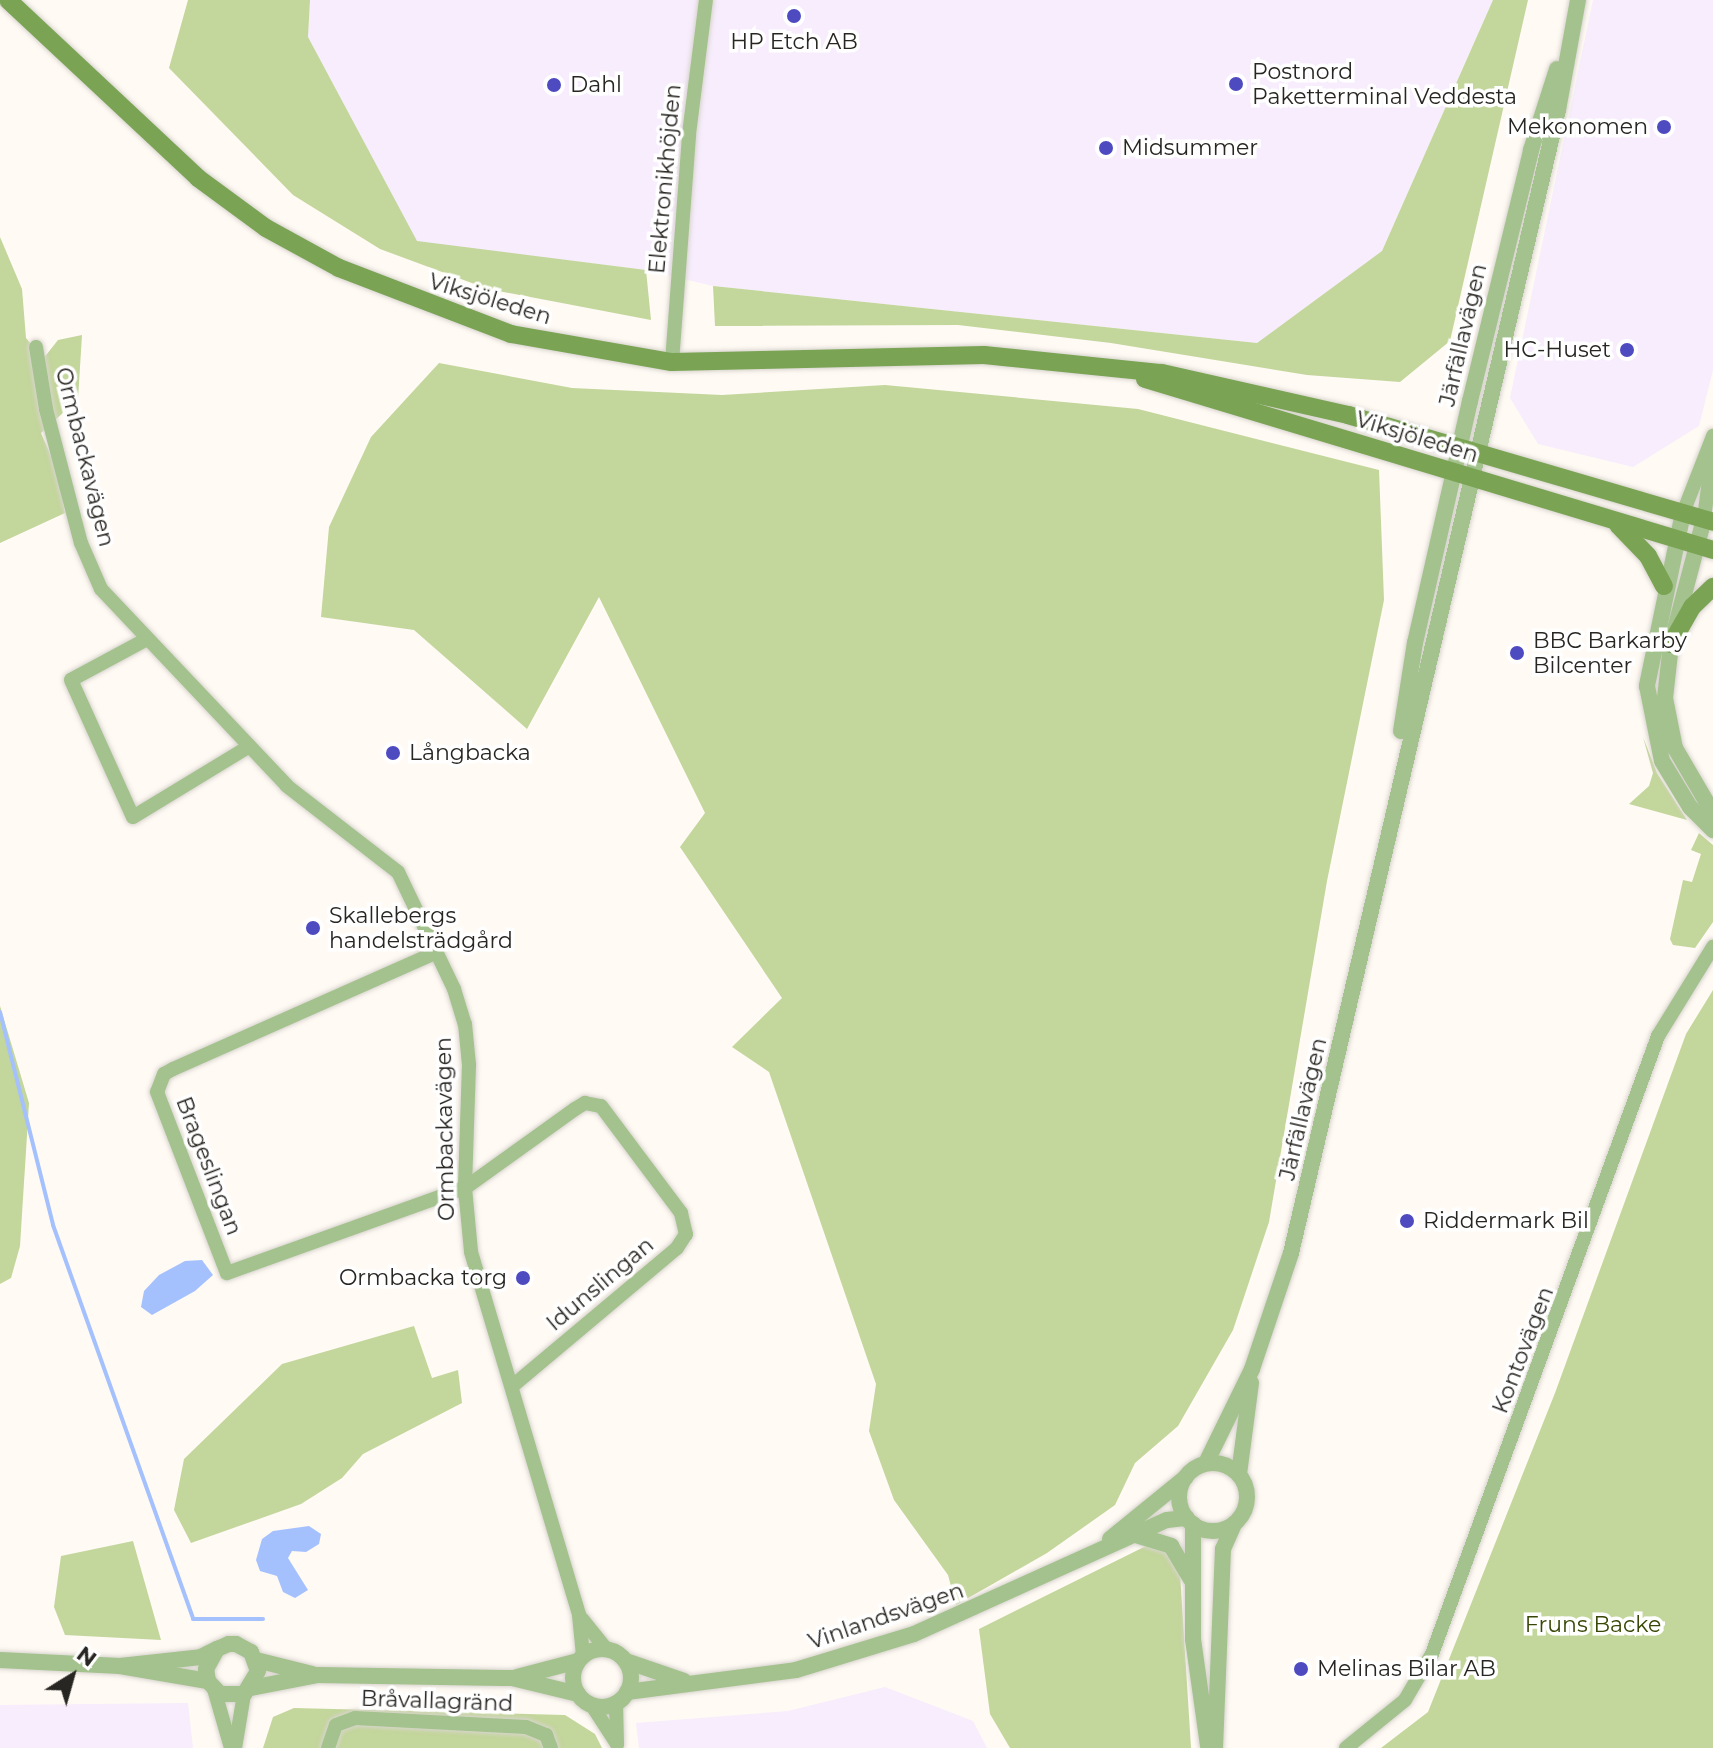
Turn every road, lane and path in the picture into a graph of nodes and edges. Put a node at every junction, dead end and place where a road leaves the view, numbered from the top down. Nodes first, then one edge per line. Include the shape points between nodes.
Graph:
1 (8, 0) edge
2 (706, 0) edge
3 (1578, 0) edge
4 (1574, 20) junction
5 (36, 347) dead end
6 (672, 362) junction
7 (1108, 368) junction
8 (1713, 436) edge
9 (1459, 447) junction
10 (1713, 449) edge
11 (1479, 452) junction
12 (1453, 473) junction
13 (1473, 480) junction
14 (1683, 513) junction
15 (1613, 520) junction
16 (1708, 520) edge
17 (1676, 539) junction
18 (1705, 548) edge
19 (1664, 586) junction
20 (1713, 587) edge
21 (147, 639) junction
22 (1671, 644) junction
23 (248, 747) junction
24 (1713, 813) edge
25 (1713, 830) edge
26 (1381, 856) junction
27 (1713, 947) edge
28 (437, 952) junction
29 (465, 1188) junction
30 (1252, 1369) junction
31 (514, 1385) junction
32 (1206, 1463) junction
33 (1239, 1474) junction
34 (1185, 1478) junction
35 (1190, 1521) junction
36 (1234, 1524) junction
37 (1134, 1535) junction
38 (1090, 1555) junction
39 (1194, 1589) junction
40 (579, 1615) junction
41 (217, 1649) junction
42 (606, 1649) junction
43 (581, 1658) junction
44 (0, 1660) edge
45 (256, 1660) junction
46 (626, 1661) junction
47 (120, 1666) junction
48 (317, 1675) junction
49 (512, 1678) junction
50 (686, 1682) junction
51 (211, 1685) junction
52 (248, 1691) junction
53 (622, 1697) junction
54 (584, 1699) junction
55 (618, 1746) edge
56 (233, 1748) edge
57 (328, 1748) edge
58 (551, 1748) edge
59 (1208, 1748) edge
60 (1215, 1748) edge
61 (1346, 1748) edge

1 - 6 main road, Viksjöleden via 198,178 266,228 339,268 511,334
2 - 6 street, Elektronikhöjden via 689,134
3 - 4 street, Järfällavägen
4 - 9 street, Järfällavägen via 1531,150
4 - 11 street, Järfällavägen
5 - 21 street, Ormbackavägen via 46,409 81,543 101,589
6 - 7 main road, Viksjöleden via 984,355
7 - 9 main road, Viksjöleden via 1203,380
7 - 12 main road, Viksjöleden
8 - 14 street
9 - 11 main road, Viksjöleden
9 - 12 street, Järfällavägen
10 - 16 street
11 - 13 street, Järfällavägen
11 - 14 main road, Viksjöleden
12 - 13 main road, Viksjöleden
12 - 26 street, Järfällavägen via 1415,643
13 - 15 main road, Viksjöleden
13 - 26 street, Järfällavägen
14 - 16 main road, Viksjöleden
14 - 17 street
15 - 17 main road, Viksjöleden
15 - 19 main road via 1648,556
16 - 18 street
17 - 18 main road, Viksjöleden
17 - 19 street
18 - 22 street
19 - 25 street via 1648,664 1652,724 1676,786
20 - 22 main road via 1692,607
21 - 23 street, Ormbackavägen via 189,677
21 - 23 street via 71,680 133,817
22 - 24 street via 1665,676 1670,733 1686,774
23 - 28 street, Ormbackavägen via 287,786 398,872
26 - 30 street, Järfällavägen via 1295,1238
27 - 61 street, Kontovägen via 1658,1036 1432,1654 1405,1700
28 - 29 street, Ormbackavägen via 465,1024
28 - 29 street, Brageslingan via 173,1069 164,1074 157,1092 227,1273
29 - 31 street, Ormbackavägen via 471,1252
29 - 31 street, Idunslingan via 575,1109 594,1103 608,1112 687,1227 677,1248
30 - 32 street, Järfällavägen
30 - 33 street, Järfällavägen
31 - 40 street, Ormbackavägen
32 - 33 street via 1223,1464
32 - 34 street
33 - 36 street via 1248,1500
34 - 35 street via 1179,1494
34 - 38 street, Vinlandsvägen
35 - 36 street via 1209,1531
35 - 37 street, Vinlandsvägen via 1167,1520
35 - 39 street
36 - 60 street via 1223,1549
37 - 38 street, Vinlandsvägen
37 - 39 street via 1162,1540 1182,1556
38 - 50 street, Vinlandsvägen via 914,1634 796,1670
39 - 59 street via 1193,1639
40 - 42 street, Ormbackavägen
40 - 43 street, Ormbackavägen
41 - 45 street via 236,1644
41 - 47 street via 201,1657
41 - 51 street via 209,1658
42 - 43 street
42 - 46 street
43 - 49 street
43 - 54 street via 573,1677
44 - 47 street
45 - 48 street
45 - 52 street
46 - 50 street, Vinlandsvägen
46 - 53 street via 631,1676
47 - 51 street
48 - 49 street
48 - 52 street
49 - 54 street
50 - 53 street, Vinlandsvägen
51 - 52 street via 228,1696
51 - 56 street
52 - 56 street
53 - 54 street
53 - 55 street
54 - 55 street
57 - 58 street, Bråvallagränd via 336,1725 355,1718 526,1727 546,1735

